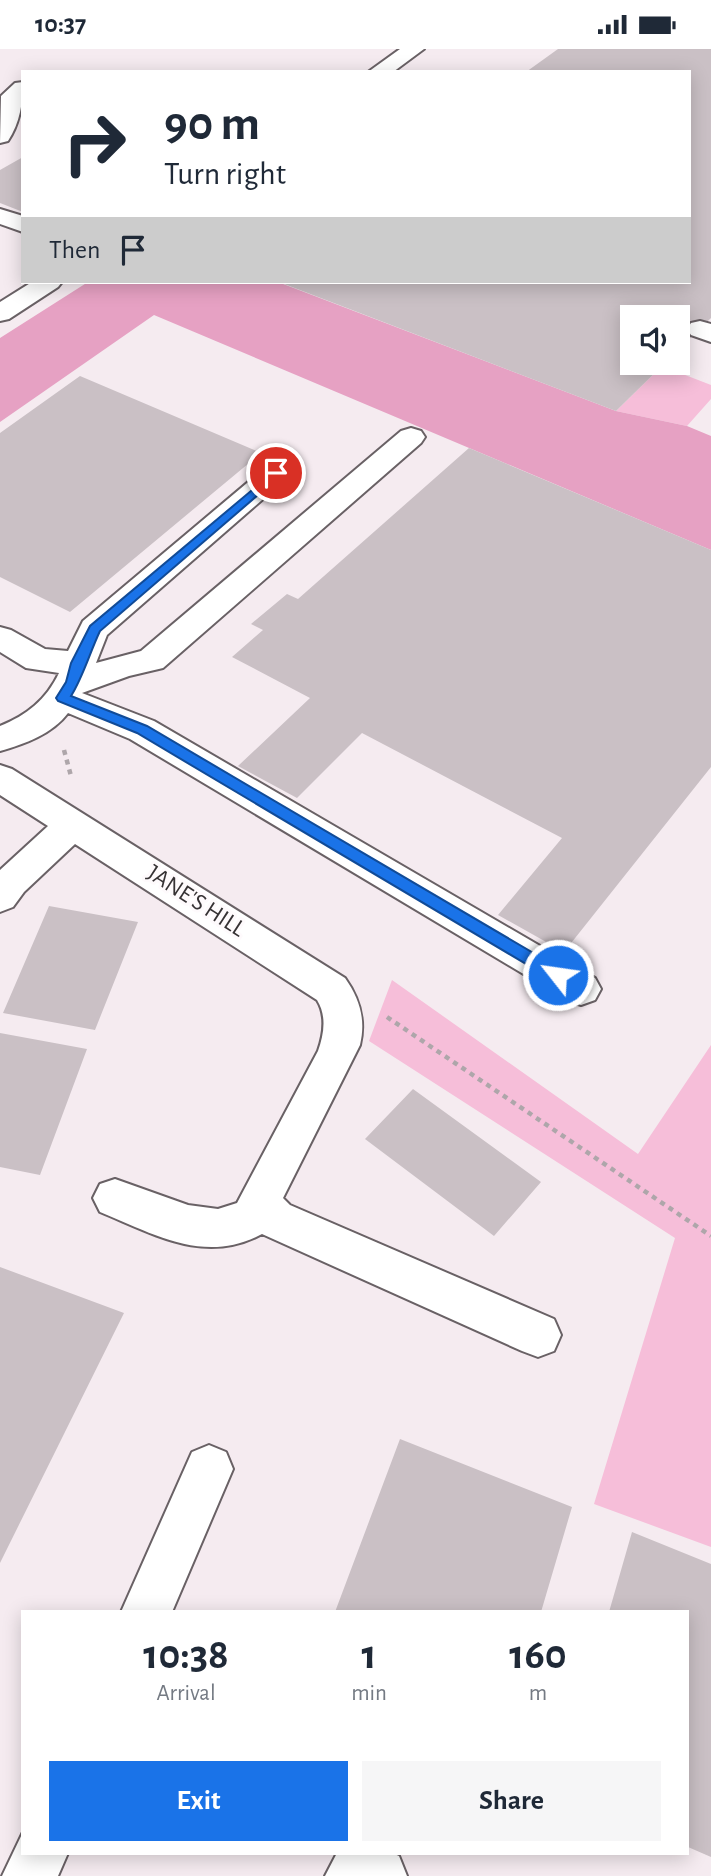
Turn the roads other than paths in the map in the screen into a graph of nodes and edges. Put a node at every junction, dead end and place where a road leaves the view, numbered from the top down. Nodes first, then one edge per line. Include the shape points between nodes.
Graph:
1 (414, 49) edge
2 (381, 70) edge
3 (21, 89) edge
4 (8, 121) edge
5 (0, 216) edge
6 (21, 224) edge
7 (46, 284) edge
8 (0, 313) edge
9 (411, 437) dead end
10 (276, 473) dead end
11 (0, 638) edge
12 (71, 681) junction
13 (0, 739) edge
14 (0, 778) edge
15 (74, 823) junction
16 (0, 898) edge
17 (581, 989) dead end
18 (116, 1198) dead end
19 (264, 1209) junction
20 (538, 1335) dead end
21 (209, 1469) dead end
22 (147, 1610) edge
23 (39, 1855) edge
24 (30, 1876) edge
25 (353, 1876) edge
26 (379, 1876) edge

1 - 2 street
3 - 4 street via 12,96
5 - 6 street
7 - 8 street
9 - 12 street via 151,660
10 - 12 street via 94,629
11 - 12 street
12 - 13 street via 54,711 22,732
12 - 17 street via 142,730
14 - 15 street, JANE'S HILL
15 - 16 street
15 - 19 street, JANE'S HILL via 331,989 342,1006 342,1040 337,1054 260,1200
18 - 19 street via 212,1230 230,1227
19 - 20 street via 275,1219
21 - 22 street
23 - 24 street
25 - 26 street via 362,1869

